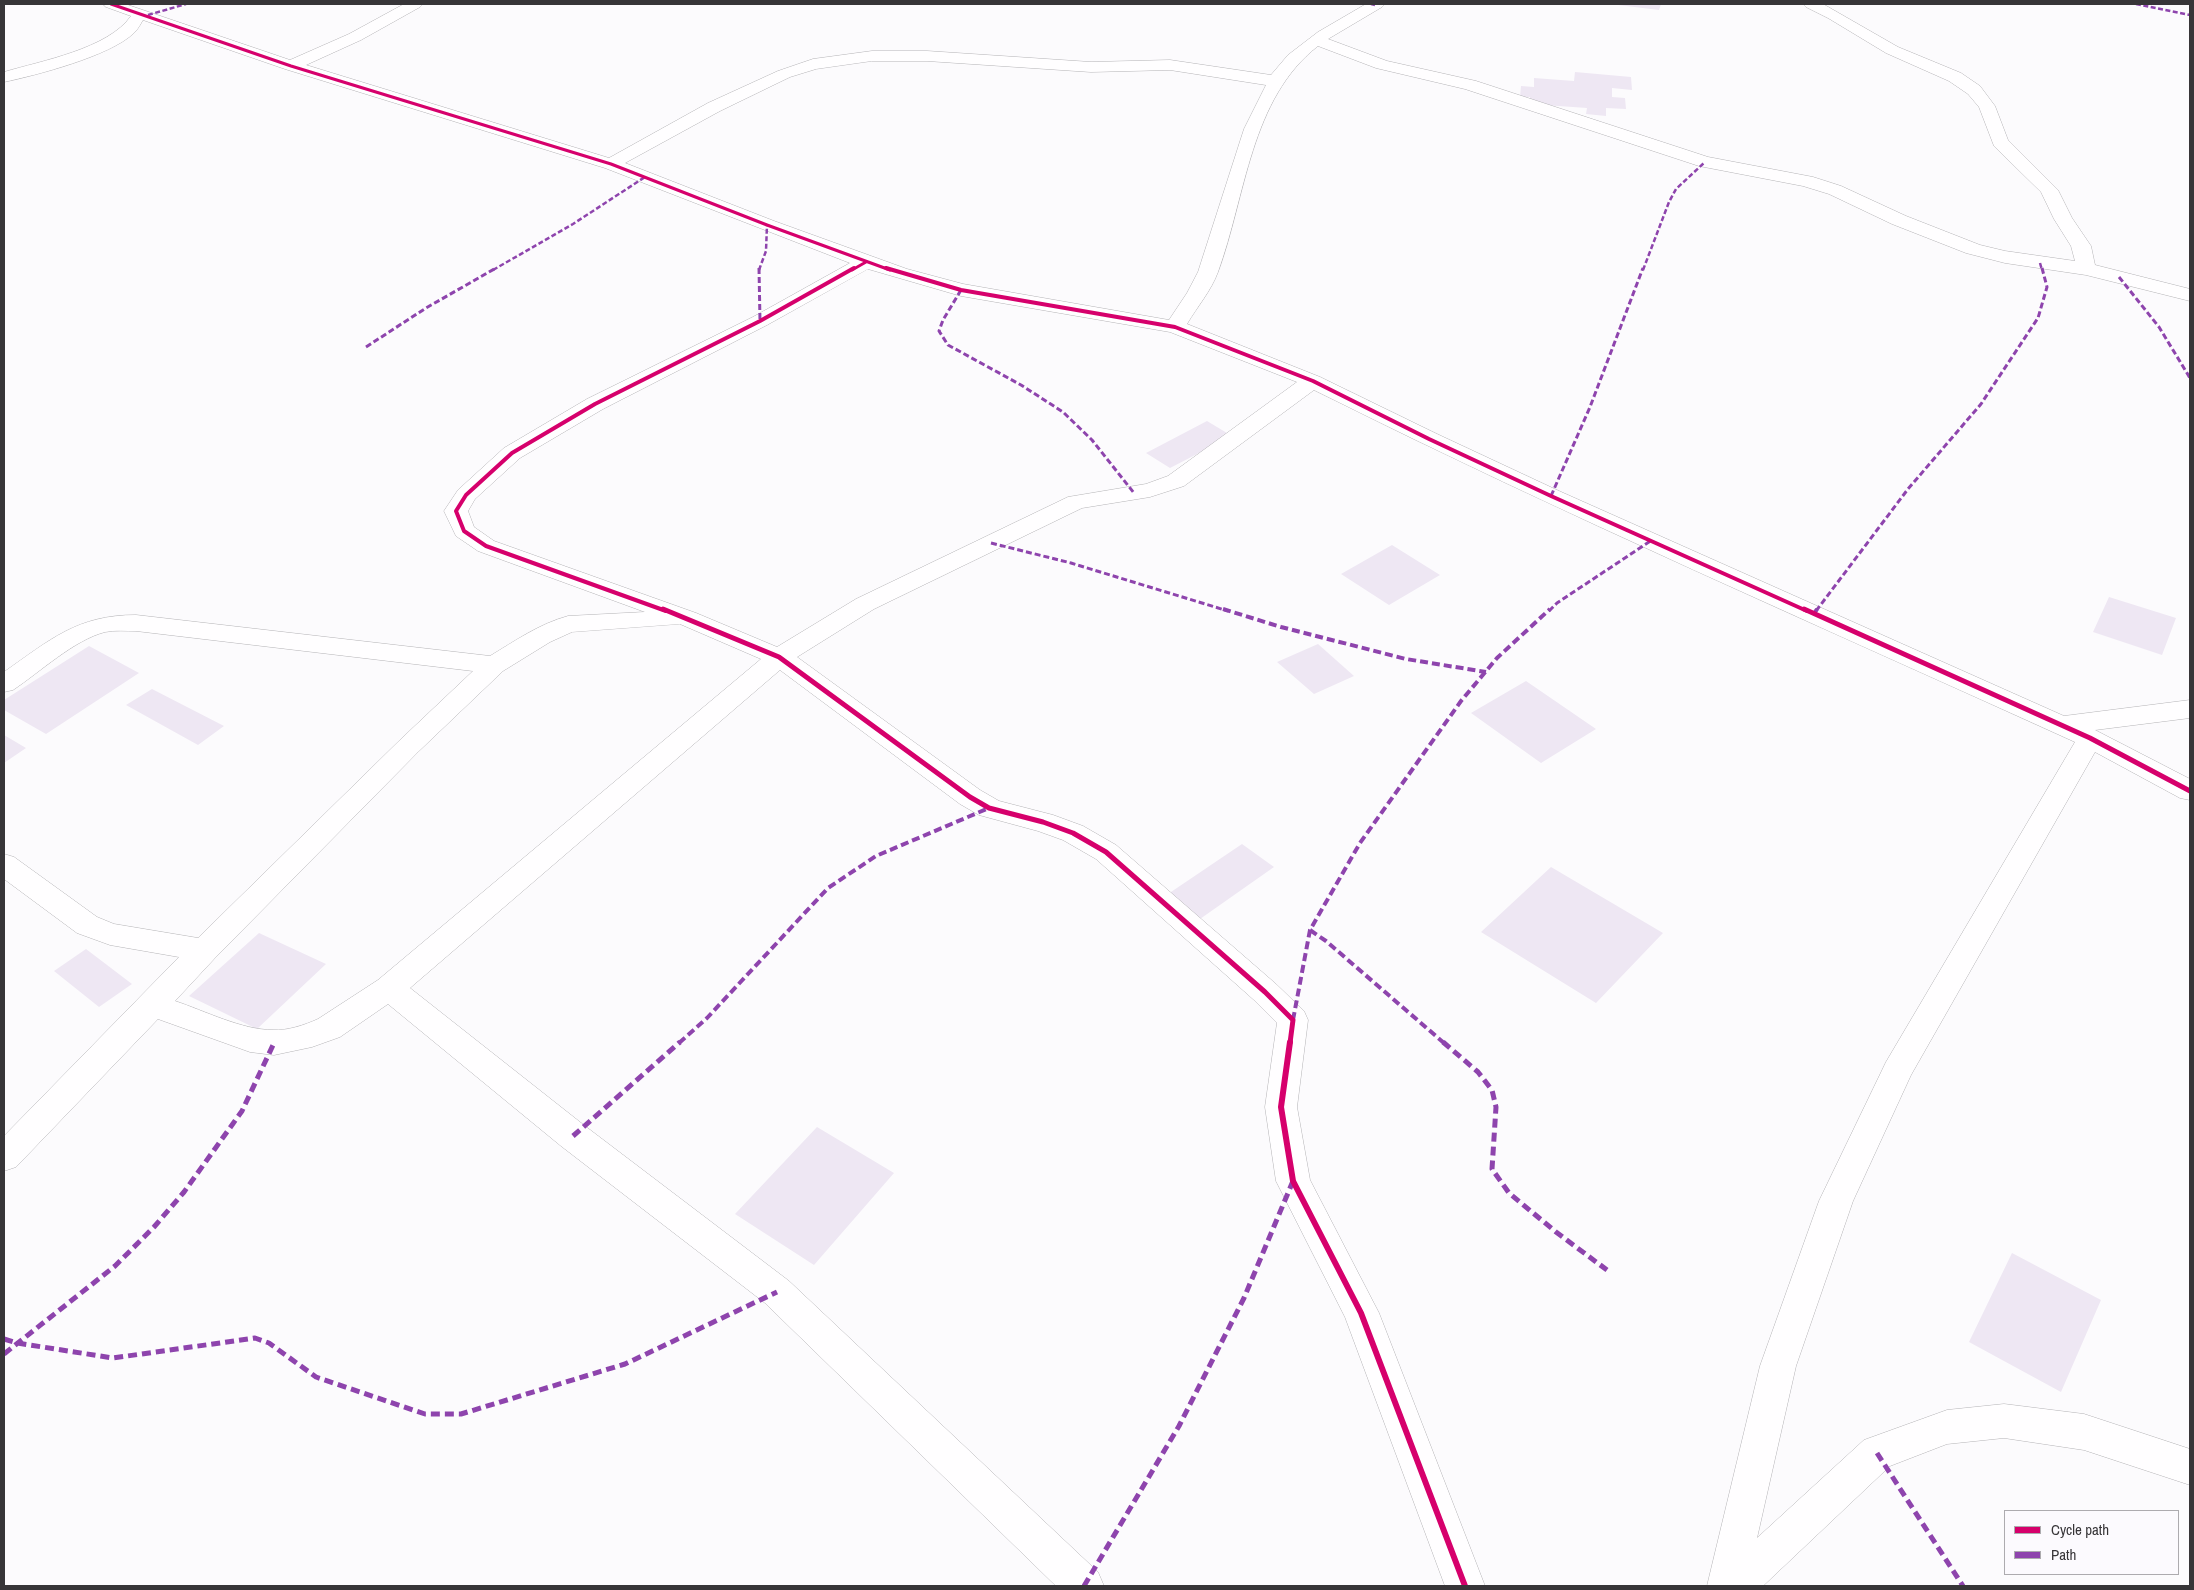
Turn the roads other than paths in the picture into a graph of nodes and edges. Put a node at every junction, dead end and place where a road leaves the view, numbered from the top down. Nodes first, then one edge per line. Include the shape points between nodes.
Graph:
1 (111, 4) edge
2 (415, 4) edge
3 (1378, 4) edge
4 (1811, 4) edge
5 (140, 14) junction
6 (1316, 40) junction
7 (291, 66) junction
8 (4, 77) edge
9 (1275, 81) junction
10 (611, 164) junction
11 (866, 262) junction
12 (2086, 269) junction
13 (2190, 295) edge
14 (1175, 328) junction
15 (1313, 381) junction
16 (687, 618) junction
17 (779, 657) junction
18 (494, 665) junction
19 (4, 684) edge
20 (2190, 709) edge
21 (2076, 732) junction
22 (2190, 791) edge
23 (4, 864) edge
24 (204, 950) junction
25 (389, 988) junction
26 (153, 1005) junction
27 (4, 1157) edge
28 (2190, 1467) edge
29 (1084, 1586) edge
30 (1464, 1586) edge
31 (1727, 1586) edge
32 (1735, 1586) edge

1 - 5 street
2 - 7 street via 355,37
3 - 6 street
4 - 12 street via 1892,50 1955,77 1974,90 1987,106 2000,142 2049,190 2081,246
5 - 7 street
5 - 8 street via 127,31 104,44
6 - 9 street via 1294,58
6 - 12 street via 1382,65 1470,85 1705,162 1807,181 1973,249
7 - 10 street
9 - 10 street via 1170,66 1091,67 927,56 872,56 813,64 784,74 714,107
9 - 14 street via 1252,128 1207,274
10 - 11 street
11 - 14 street via 961,290
11 - 16 street via 760,321 595,404 512,453 466,495 456,511 464,531 486,546
12 - 13 street
14 - 15 street
15 - 17 street via 1176,481 1150,490 1076,502 865,604
15 - 21 street via 1542,492
16 - 17 street
16 - 18 street via 568,624 541,636
17 - 25 street
17 - 30 street via 983,804 1073,833 1106,852 1293,1020 1281,1107 1294,1181 1360,1313
18 - 19 street via 136,623 112,623 74,637
18 - 24 street
20 - 21 street
21 - 22 street
21 - 31 street via 1945,986 1897,1071 1836,1201 1778,1366
23 - 24 street via 87,925 110,934
24 - 26 street
25 - 26 street via 329,1028 274,1043 250,1040
25 - 29 street via 573,1136 777,1292
26 - 27 street
28 - 32 street via 2084,1432 2004,1421 1947,1427 1876,1453

